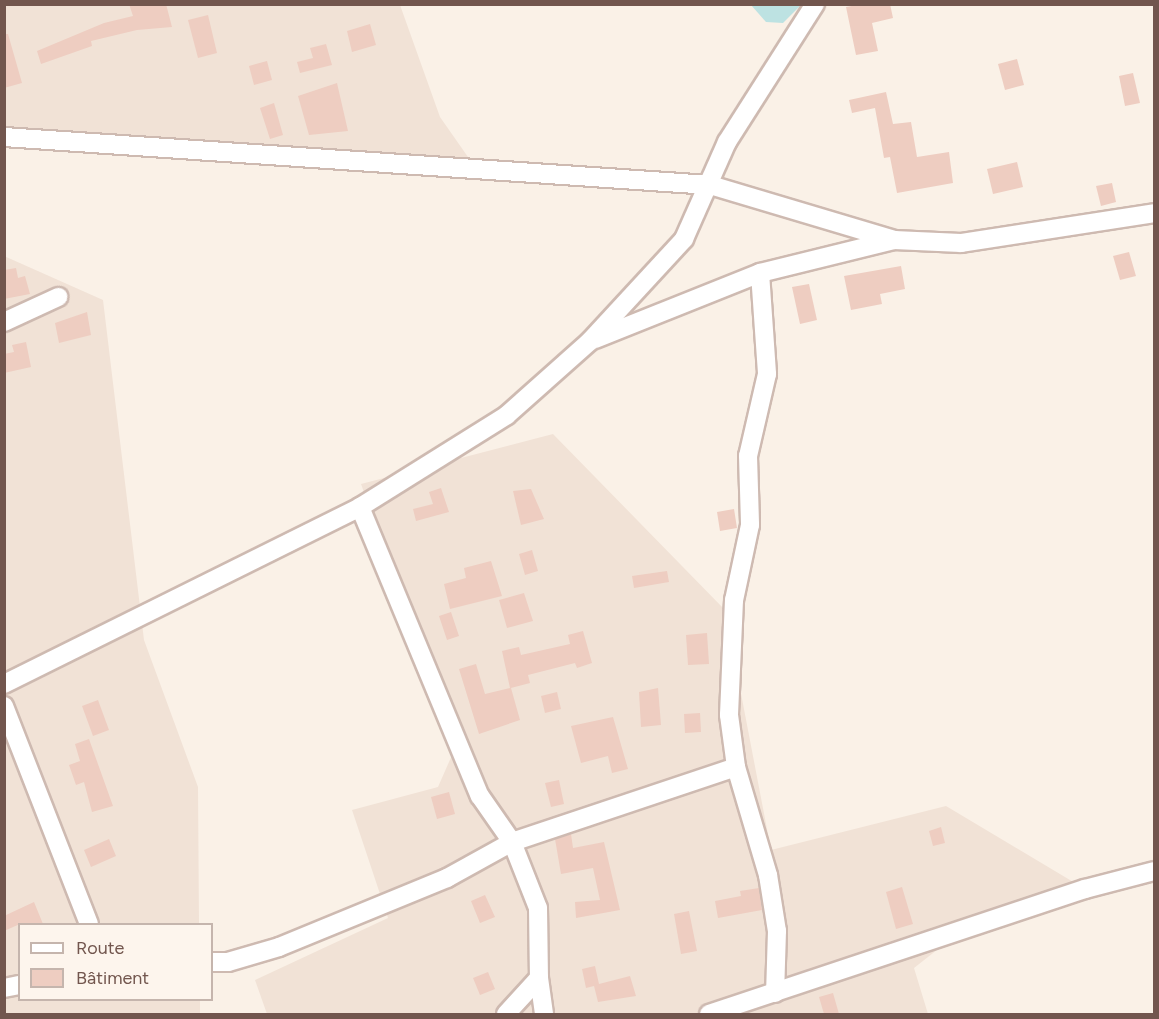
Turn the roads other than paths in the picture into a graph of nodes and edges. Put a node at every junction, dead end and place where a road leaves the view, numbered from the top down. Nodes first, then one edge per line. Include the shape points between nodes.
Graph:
1 (815, 4) edge
2 (4, 137) edge
3 (710, 185) junction
4 (1155, 213) edge
5 (894, 240) junction
6 (760, 273) junction
7 (58, 297) dead end
8 (4, 322) edge
9 (590, 341) junction
10 (360, 507) junction
11 (4, 684) edge
12 (4, 706) edge
13 (736, 767) junction
14 (512, 842) junction
15 (1155, 871) edge
16 (89, 923) edge
17 (213, 962) edge
18 (539, 978) junction
19 (775, 993) junction
20 (506, 1014) edge
21 (544, 1014) edge
22 (708, 1014) edge

1 - 3 street via 727,142
2 - 3 street
3 - 5 street
3 - 9 street via 684,239
4 - 5 street via 961,243
5 - 6 street
6 - 9 street
6 - 13 street via 767,374 748,456 750,525 734,600 729,716
7 - 8 street
9 - 10 street via 507,415
10 - 11 street
10 - 14 street via 480,796
12 - 16 street
13 - 14 street
13 - 19 street via 768,875 777,931
14 - 17 street via 447,878 279,947
14 - 18 street via 538,908
15 - 19 street via 1085,889
18 - 20 street
18 - 21 street
19 - 22 street

